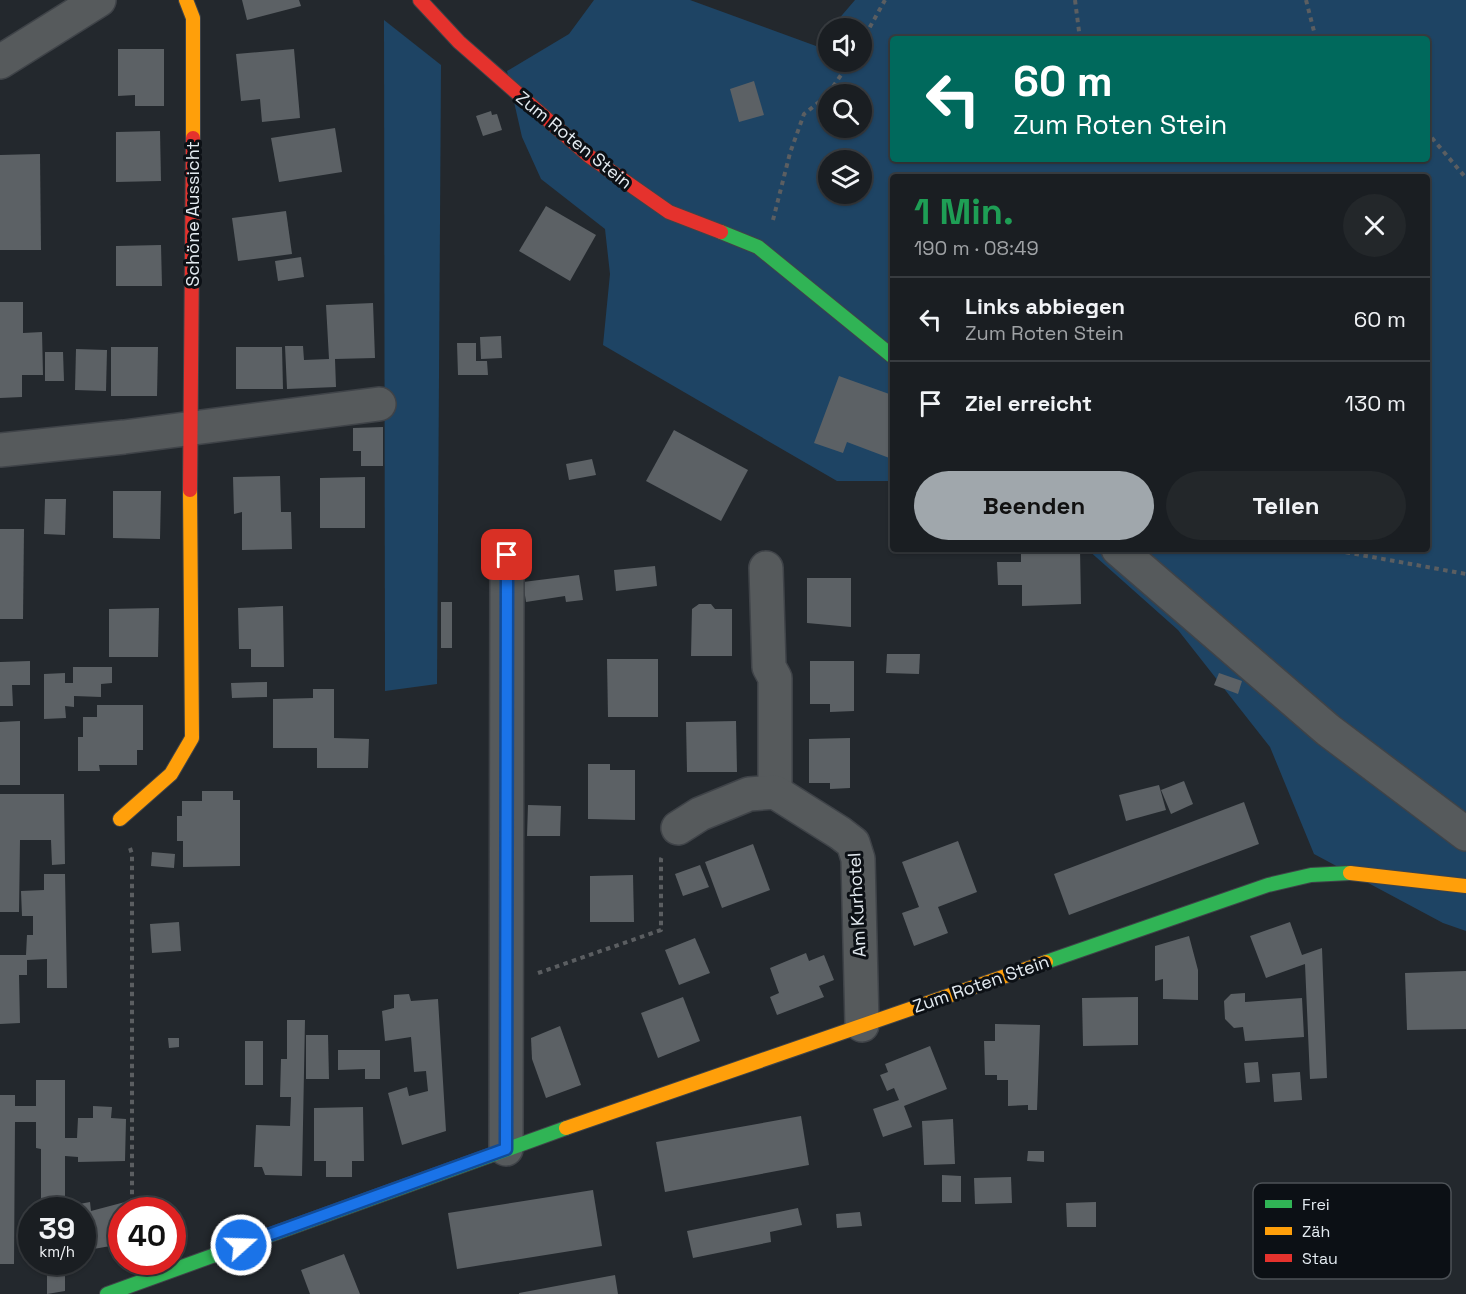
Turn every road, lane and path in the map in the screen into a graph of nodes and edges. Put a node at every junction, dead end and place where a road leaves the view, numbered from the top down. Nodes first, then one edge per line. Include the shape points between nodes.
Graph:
1 (99, 0) edge
2 (186, 0) edge
3 (420, 0) edge
4 (885, 0) edge
5 (1075, 0) edge
6 (1306, 0) edge
7 (872, 23) edge
8 (1080, 36) edge
9 (1315, 36) edge
10 (0, 62) edge
11 (818, 103) edge
12 (1430, 136) edge
13 (1466, 178) edge
14 (758, 247) junction
15 (890, 354) edge
16 (379, 404) dead end
17 (190, 429) junction
18 (0, 450) edge
19 (1121, 552) edge
20 (1345, 552) edge
21 (507, 555) dead end
22 (766, 568) dead end
23 (1466, 574) edge
24 (775, 792) junction
25 (120, 819) joint
26 (678, 828) joint
27 (1466, 834) edge
28 (1466, 886) edge
29 (508, 984) junction
30 (862, 1025) junction
31 (506, 1149) junction
32 (132, 1197) edge
33 (107, 1294) edge

1 - 10 street
2 - 17 street, Schöne Aussicht via 193,18 194,49
3 - 14 street, Zum Roten Stein via 459,42 628,186 669,212
4 - 7 path
5 - 8 path
6 - 9 path
11 - 14 path via 804,114 773,219
12 - 13 path
14 - 15 street, Zum Roten Stein
16 - 17 street
17 - 18 street
17 - 25 street, Schöne Aussicht via 192,738 176,771
19 - 27 street via 1328,730
20 - 23 path
21 - 29 street
22 - 24 street via 769,667 775,678
24 - 26 street via 749,794 700,814
24 - 30 street, Am Kurhotel via 853,843 858,859
25 - 32 path via 132,854
26 - 29 path via 661,859 661,930
28 - 30 street, Zum Roten Stein via 1357,873 1311,875 1268,885
29 - 31 street
30 - 31 street, Zum Roten Stein
31 - 33 street, Zum Roten Stein

